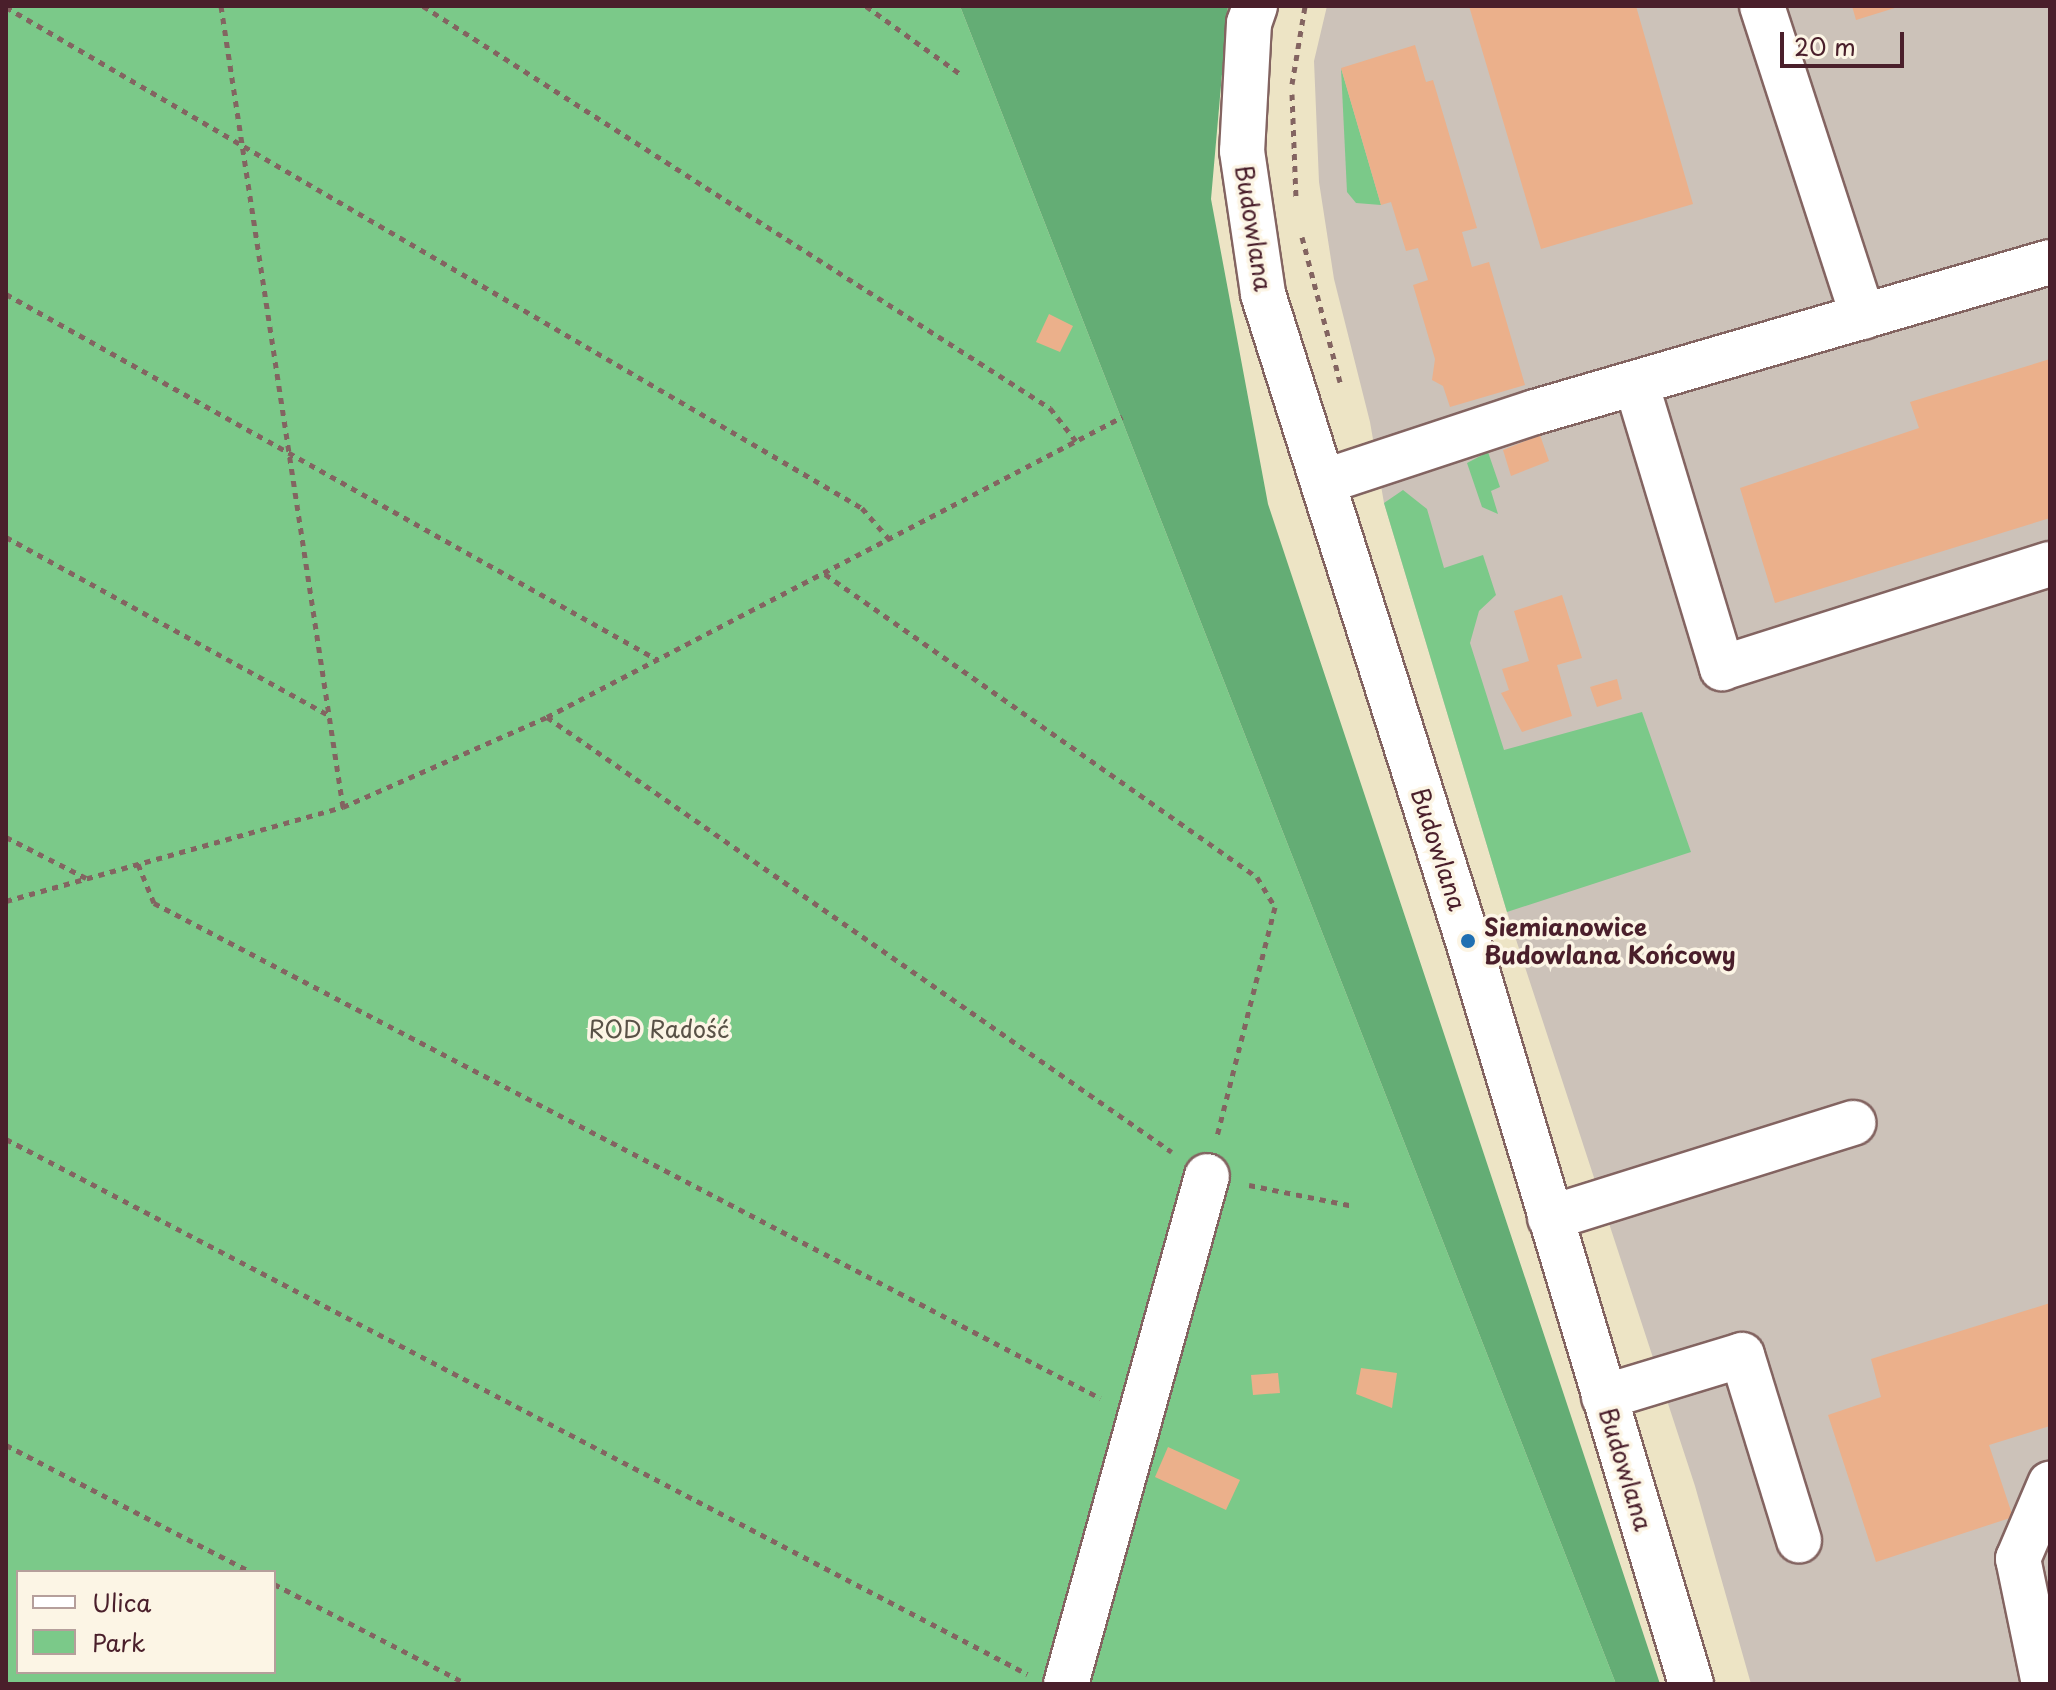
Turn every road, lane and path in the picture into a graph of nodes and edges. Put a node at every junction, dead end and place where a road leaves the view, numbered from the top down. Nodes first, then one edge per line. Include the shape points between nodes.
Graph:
1 (221, 6) edge
2 (423, 6) edge
3 (866, 6) edge
4 (1255, 6) edge
5 (1762, 6) edge
6 (6, 7) edge
7 (959, 73) dead end
8 (243, 150) junction
9 (2050, 262) edge
10 (6, 294) edge
11 (1863, 317) junction
12 (1636, 383) junction
13 (1122, 417) dead end
14 (1076, 441) junction
15 (290, 453) junction
16 (1323, 482) junction
17 (6, 537) edge
18 (890, 540) junction
19 (2050, 564) edge
20 (825, 574) junction
21 (658, 660) junction
22 (329, 715) junction
23 (547, 717) junction
24 (343, 807) junction
25 (6, 837) edge
26 (138, 864) junction
27 (86, 878) junction
28 (6, 901) edge
29 (1853, 1123) dead end
30 (6, 1139) edge
31 (1207, 1176) junction
32 (1354, 1206) dead end
33 (1550, 1218) junction
34 (1604, 1397) junction
35 (1140, 1419) junction
36 (6, 1445) edge
37 (2050, 1484) edge
38 (1799, 1540) dead end
39 (247, 1570) edge
40 (276, 1585) edge
41 (1048, 1680) edge
42 (467, 1684) edge
43 (1691, 1684) edge
44 (2044, 1684) edge

1 - 8 path
2 - 14 path via 1050,408
3 - 7 path
4 - 16 street, Budowlana via 1249,23 1242,151 1263,294
5 - 11 street
6 - 8 path
8 - 15 path
8 - 18 path via 862,508
9 - 11 street
10 - 15 path
11 - 12 street
12 - 16 street
12 - 19 street via 1722,668
13 - 14 path
14 - 18 path
15 - 21 path
15 - 22 path
16 - 33 street, Budowlana
17 - 22 path
18 - 20 path
20 - 21 path
20 - 31 path via 1257,877 1275,907
21 - 23 path
22 - 24 path
23 - 24 path
23 - 31 path
24 - 26 path
25 - 27 path
26 - 27 path
26 - 35 path via 154,903
27 - 28 path
29 - 33 street
30 - 41 path
31 - 32 path
31 - 35 street
33 - 34 street, Budowlana
34 - 38 street via 1742,1355
34 - 43 street, Budowlana
35 - 41 street
36 - 39 path
37 - 44 street via 2018,1559
40 - 42 path

